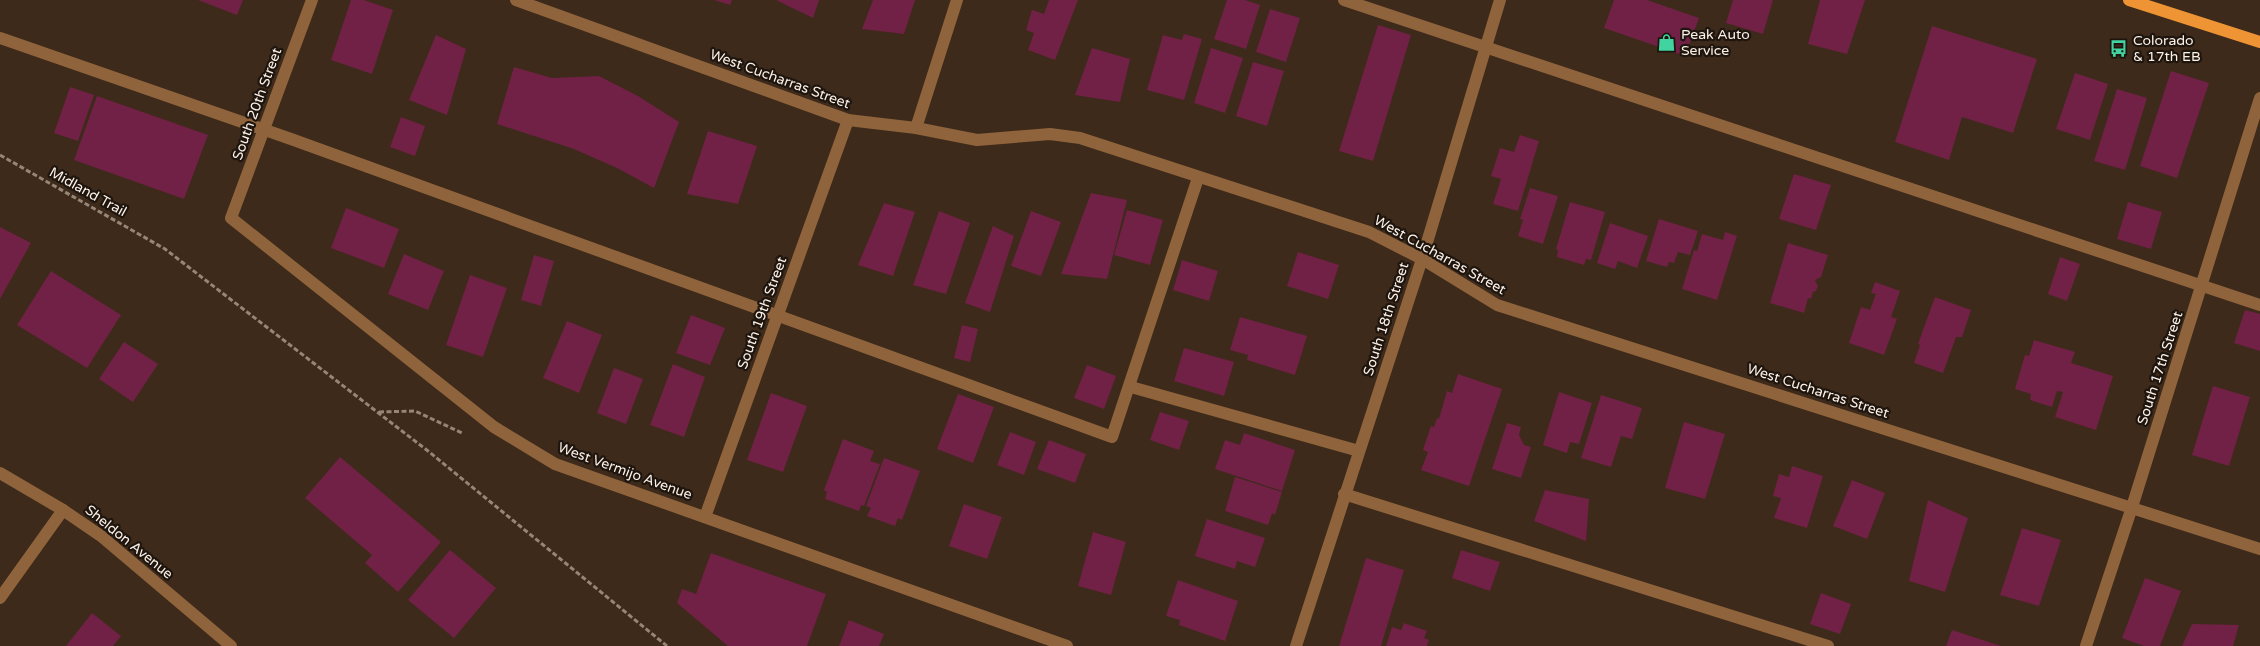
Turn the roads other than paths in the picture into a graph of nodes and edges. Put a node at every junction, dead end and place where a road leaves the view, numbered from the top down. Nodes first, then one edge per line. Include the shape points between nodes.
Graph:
1 (312, 0) edge
2 (516, 0) edge
3 (957, 0) edge
4 (1344, 0) edge
5 (1500, 0) edge
6 (2129, 0) edge
7 (0, 38) edge
8 (2260, 42) edge
9 (1485, 47) junction
10 (2260, 98) edge
11 (848, 120) junction
12 (916, 128) junction
13 (263, 130) junction
14 (1198, 178) junction
15 (231, 218) joint
16 (1422, 259) junction
17 (2202, 286) junction
18 (2260, 305) edge
19 (777, 315) junction
20 (1131, 387) junction
21 (1359, 451) junction
22 (0, 473) edge
23 (1344, 494) junction
24 (2132, 507) junction
25 (63, 510) junction
26 (705, 517) junction
27 (2260, 549) edge
28 (0, 598) edge
29 (231, 646) edge
30 (1067, 646) edge
31 (1296, 646) edge
32 (1828, 646) edge
33 (2086, 646) edge

1 - 13 street, South 20th Street
2 - 11 street, West Cucharras Street
3 - 12 street
4 - 9 street
5 - 9 street, South 18th Street
6 - 8 main road
7 - 13 street
9 - 16 street, South 18th Street
9 - 17 street
10 - 17 street, South 17th Street
11 - 12 street, West Cucharras Street
11 - 19 street, South 19th Street
12 - 14 street, West Cucharras Street via 977,140 1050,134 1080,138
13 - 15 street, South 20th Street
13 - 19 street
14 - 16 street, West Cucharras Street via 1368,232
14 - 20 street
15 - 26 street, West Vermijo Avenue via 494,427 555,464
16 - 21 street, South 18th Street
16 - 24 street, West Cucharras Street via 1497,305
17 - 18 street
17 - 24 street, South 17th Street
19 - 20 street via 1112,437
19 - 26 street, South 19th Street
20 - 21 street
21 - 23 street, South 18th Street
22 - 25 street, Sheldon Avenue
23 - 31 street, South 18th Street
23 - 32 street
24 - 27 street, West Cucharras Street
24 - 33 street, South 17th Street
25 - 28 street
25 - 29 street, Sheldon Avenue via 101,536
26 - 30 street, West Vermijo Avenue

